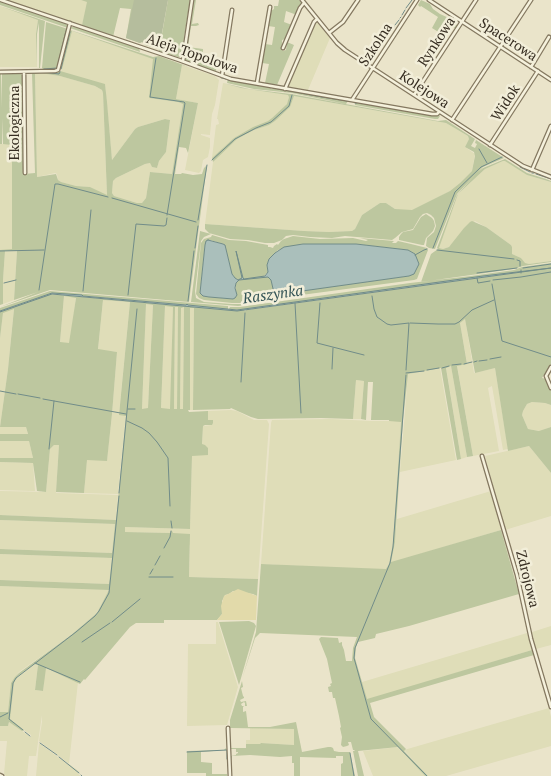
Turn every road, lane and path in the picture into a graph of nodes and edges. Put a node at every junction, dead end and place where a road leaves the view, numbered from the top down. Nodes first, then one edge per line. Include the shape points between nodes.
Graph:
1 (1, 0) edge
2 (192, 0) edge
3 (358, 0) edge
4 (417, 0) edge
5 (429, 0) edge
6 (476, 0) edge
7 (531, 0) edge
8 (303, 1) edge
9 (270, 7) dead end
10 (232, 10) dead end
11 (317, 19) junction
12 (462, 22) junction
13 (70, 23) junction
14 (329, 34) junction
15 (549, 37) dead end
16 (500, 47) junction
17 (283, 48) dead end
18 (183, 61) junction
19 (531, 67) junction
20 (373, 68) junction
21 (538, 71) junction
22 (0, 72) edge
23 (24, 72) junction
24 (222, 76) junction
25 (551, 80) edge
26 (257, 83) junction
27 (285, 89) junction
28 (414, 95) junction
29 (352, 100) junction
30 (439, 112) junction
31 (452, 120) junction
32 (551, 126) edge
33 (490, 145) junction
34 (532, 170) junction
35 (25, 173) dead end
36 (551, 177) edge
37 (551, 367) edge
38 (551, 388) edge
39 (482, 456) dead end
40 (551, 707) edge
41 (228, 728) dead end
42 (230, 776) edge

1 - 13 street, Aleja Topolowa
2 - 18 street
3 - 14 street via 343,22
4 - 20 street, Szkolna
5 - 12 street, Spacerowa
6 - 12 street, Rynkowa
7 - 16 street
8 - 11 street, Kolejowa
8 - 17 street
9 - 26 street
10 - 24 street
11 - 14 street, Kolejowa
11 - 27 street
12 - 16 street, Spacerowa
12 - 28 street, Rynkowa
13 - 18 street, Aleja Topolowa
13 - 23 street via 59,70
14 - 20 street, Kolejowa via 341,47
15 - 19 street
16 - 19 street, Spacerowa
16 - 31 street
18 - 24 street, Aleja Topolowa
19 - 21 street, Spacerowa
20 - 28 street, Kolejowa
20 - 29 street, Szkolna
21 - 25 street, Spacerowa
21 - 33 street, Widok
22 - 23 street
23 - 35 street, Ekologiczna
24 - 26 street, Aleja Topolowa
26 - 27 street, Aleja Topolowa
27 - 29 street, Aleja Topolowa
28 - 30 street, Kolejowa
29 - 30 street, Aleja Topolowa via 434,115
30 - 31 street, Kolejowa
31 - 33 street, Kolejowa
32 - 34 street
33 - 34 street, Kolejowa
34 - 36 street, Kolejowa
37 - 38 street via 546,376
39 - 40 street, Zdrojowa
41 - 42 street

